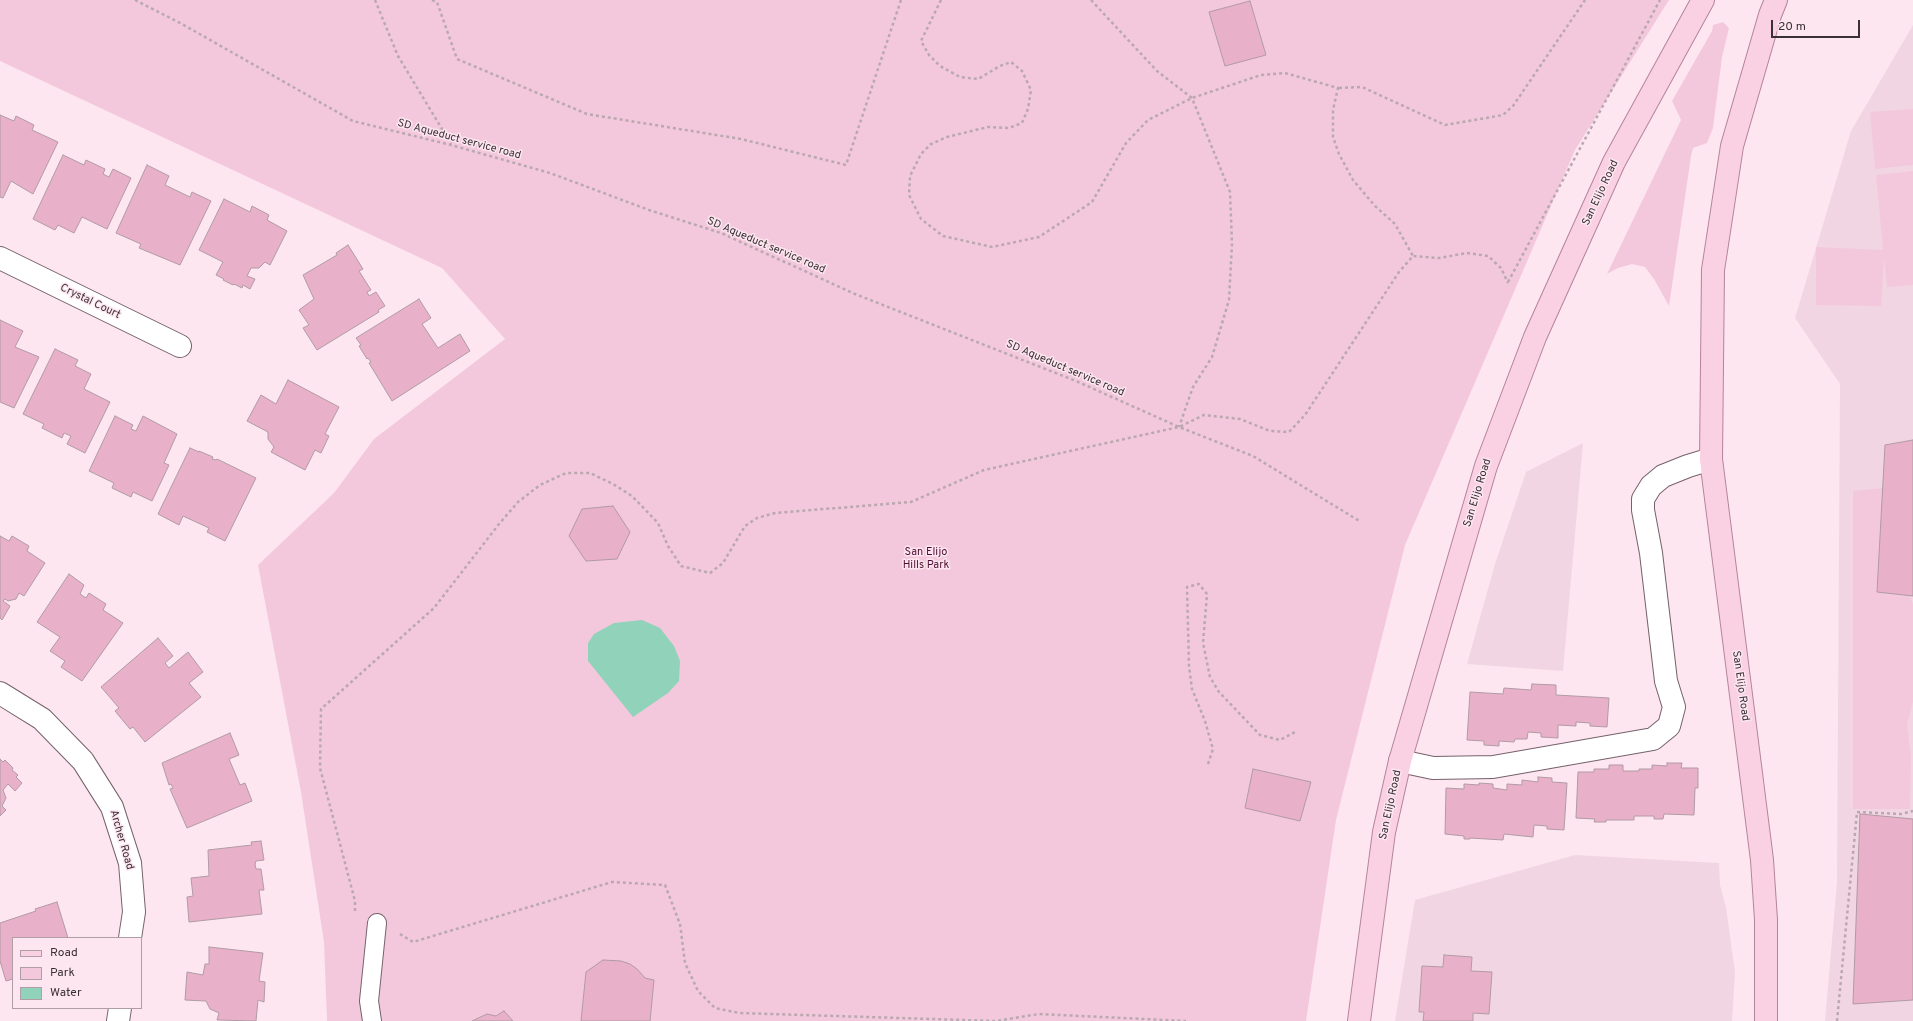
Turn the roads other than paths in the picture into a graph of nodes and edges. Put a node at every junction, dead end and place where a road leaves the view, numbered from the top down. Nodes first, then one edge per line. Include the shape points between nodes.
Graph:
1 (1703, 0) edge
2 (1776, 0) edge
3 (0, 258) edge
4 (180, 346) dead end
5 (1711, 459) junction
6 (0, 693) edge
7 (1400, 761) junction
8 (377, 923) road end
9 (130, 937) edge
10 (120, 1009) edge
11 (118, 1021) edge
12 (372, 1021) edge
13 (1359, 1021) edge
14 (1766, 1021) edge

1 - 7 main road, San Elijo Road via 1614,162 1535,337 1486,466
2 - 5 main road, San Elijo Road via 1732,146 1713,270
3 - 4 street, Crystal Court
5 - 7 street via 1663,476 1651,486 1644,499 1643,510 1651,553 1666,681 1674,707 1669,726 1653,739 1493,767 1433,768
5 - 14 main road, San Elijo Road via 1762,860 1766,920
6 - 9 street, Archer Road via 42,719 83,761 112,807 130,863 134,912
7 - 13 main road, San Elijo Road via 1384,832
8 - 12 lane via 369,1001
10 - 11 street

